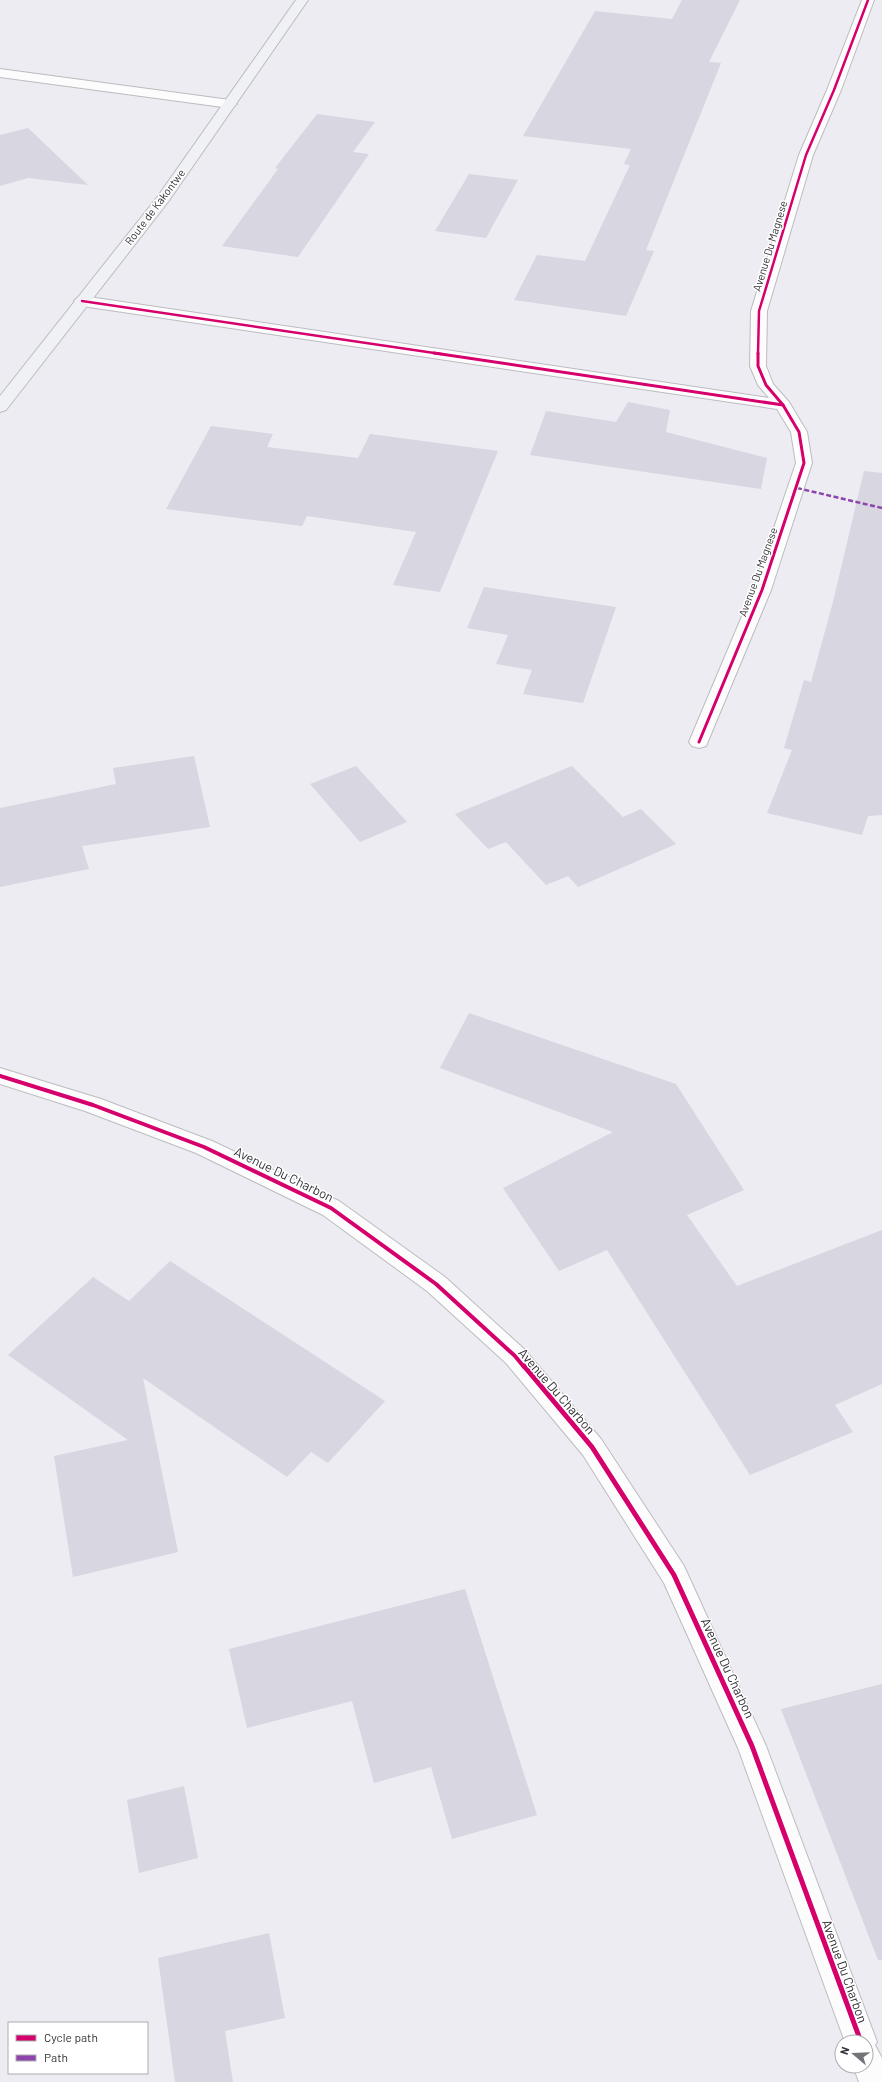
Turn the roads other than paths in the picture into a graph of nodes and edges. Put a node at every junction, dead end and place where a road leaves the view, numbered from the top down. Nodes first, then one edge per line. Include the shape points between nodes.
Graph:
1 (302, 0) edge
2 (868, 0) edge
3 (0, 73) edge
4 (230, 104) junction
5 (82, 301) junction
6 (783, 404) junction
7 (0, 407) edge
8 (699, 742) dead end
9 (0, 1076) edge
10 (858, 2034) edge

1 - 4 street, Route de Kakontwe
2 - 6 street, Avenue Du Magnese via 806,155 759,311 758,366 766,384
3 - 4 street
4 - 5 street, Route de Kakontwe via 163,199
5 - 6 street
5 - 7 street, Route de Kakontwe
6 - 8 street, Avenue Du Magnese via 799,432 804,464 762,590
9 - 10 street, Avenue Du Charbon via 93,1105 204,1147 331,1208 436,1284 515,1356 592,1447 674,1575 752,1746

